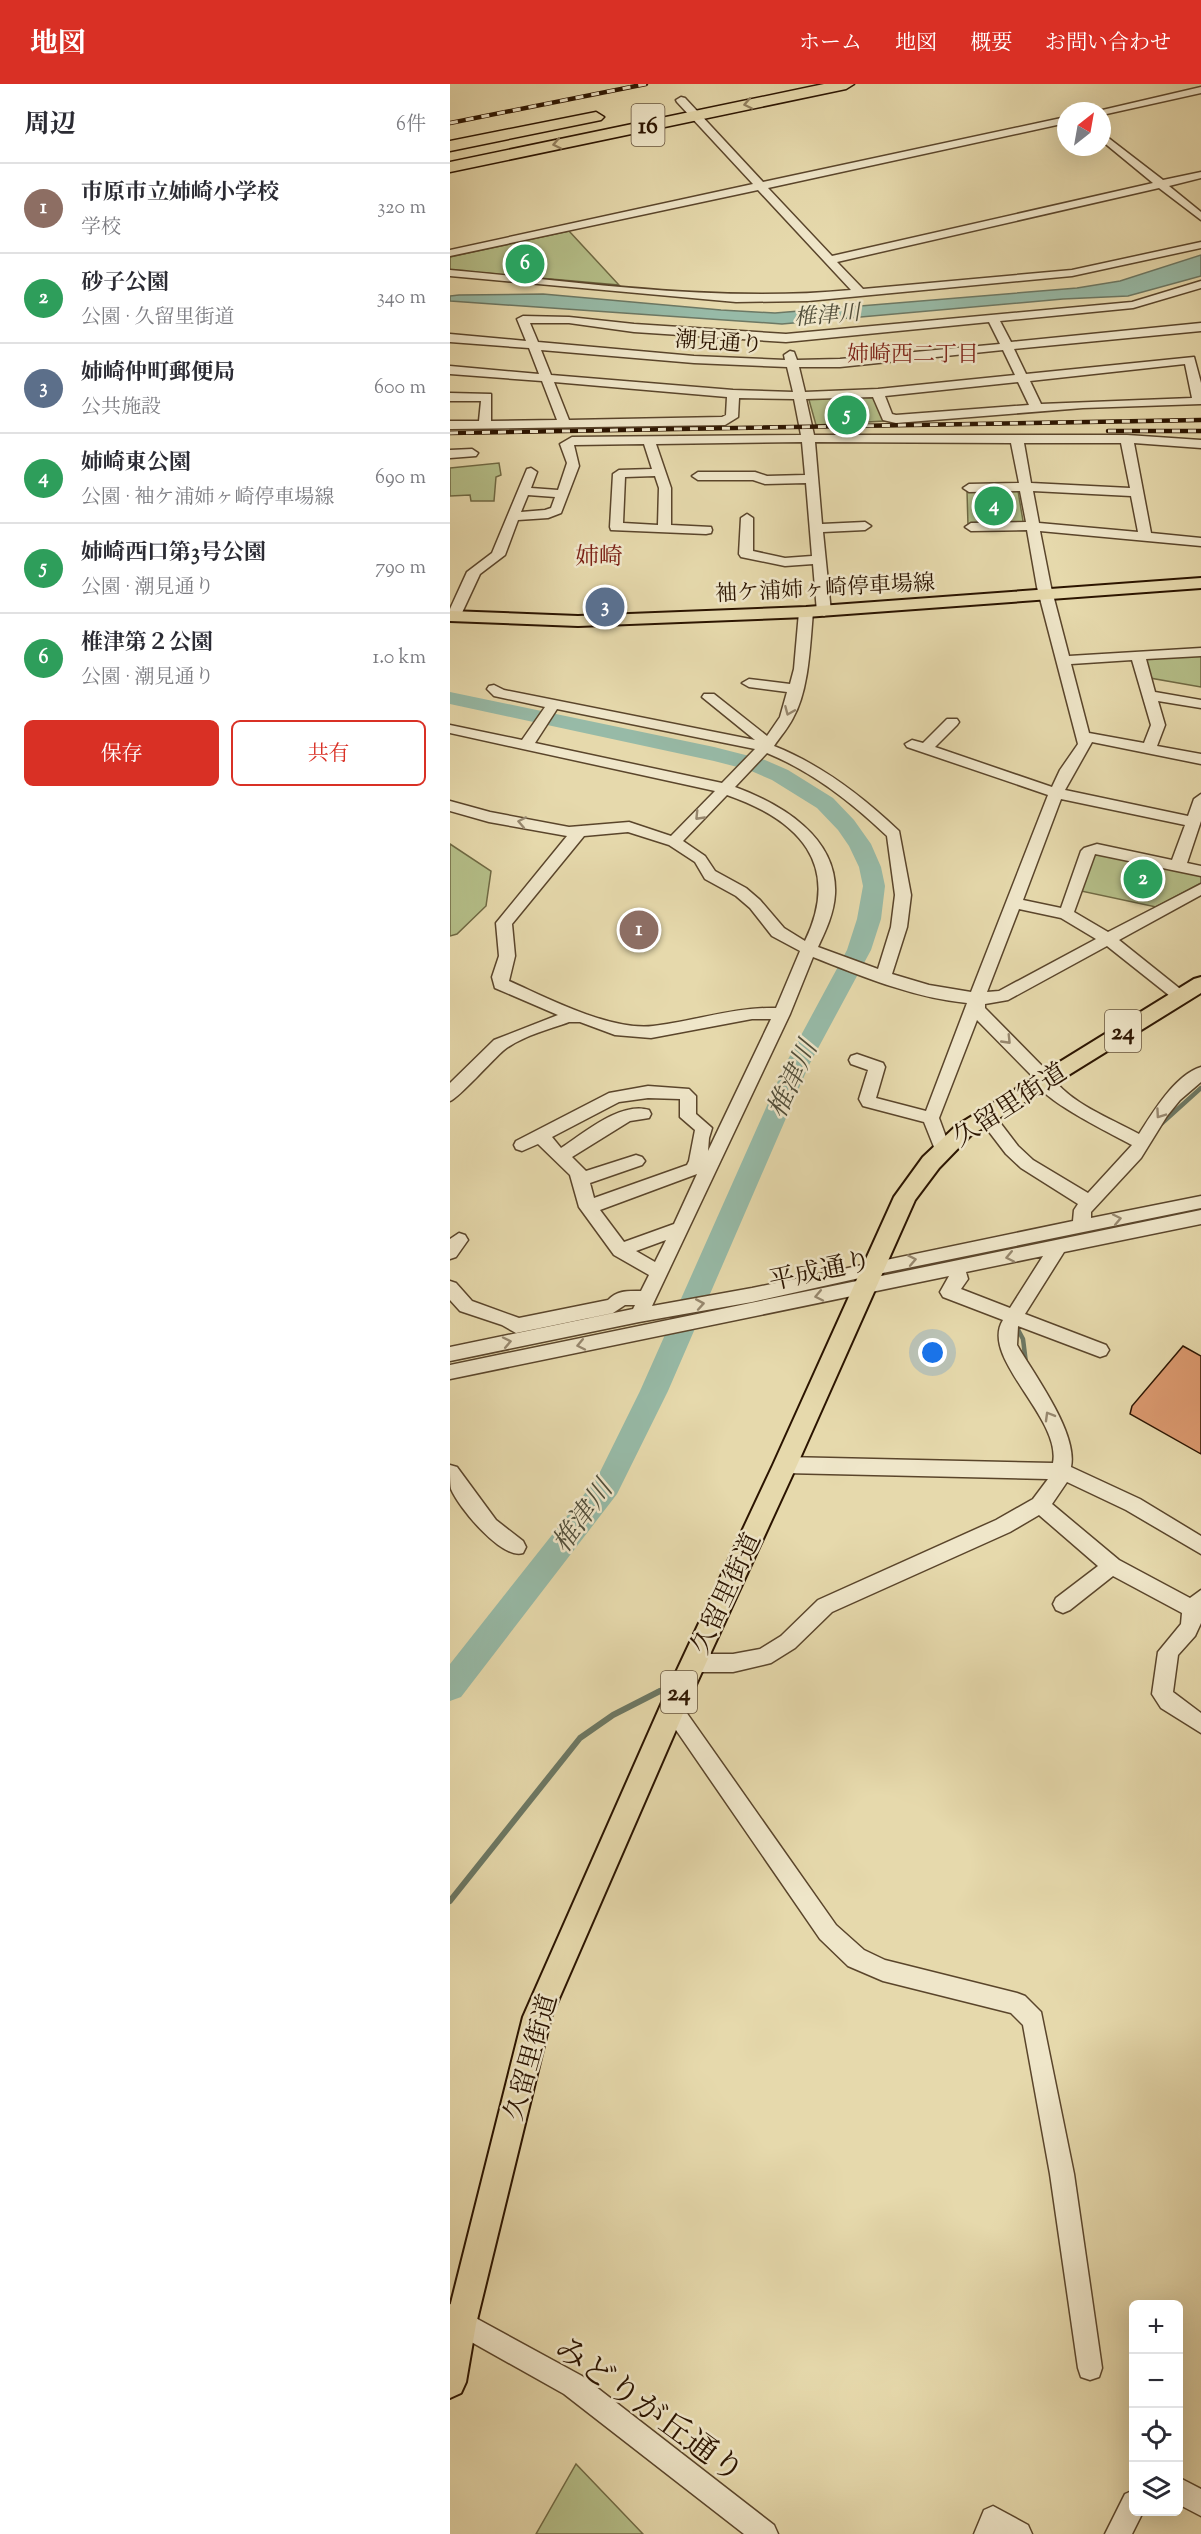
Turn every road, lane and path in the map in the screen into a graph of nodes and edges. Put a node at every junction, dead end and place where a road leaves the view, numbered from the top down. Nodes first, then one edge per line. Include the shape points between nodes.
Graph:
1 (846, 84) edge
2 (1201, 90) edge
3 (703, 95) dead end
4 (676, 101) joint
5 (1111, 110) edge
6 (612, 114) dead end
7 (696, 115) junction
8 (1057, 122) edge
9 (1111, 143) edge
10 (450, 146) edge
11 (450, 167) edge
12 (1201, 175) edge
13 (1161, 184) junction
14 (761, 186) junction
15 (1201, 217) edge
16 (1201, 245) edge
17 (450, 253) edge
18 (830, 260) junction
19 (450, 273) edge
20 (1201, 284) edge
21 (860, 293) junction
22 (993, 318) junction
23 (1201, 327) edge
24 (450, 338) edge
25 (786, 338) junction
26 (532, 345) junction
27 (1008, 347) junction
28 (793, 365) junction
29 (450, 370) edge
30 (1022, 377) junction
31 (546, 378) junction
32 (878, 393) junction
33 (733, 394) junction
34 (800, 396) junction
35 (450, 397) edge
36 (1037, 408) junction
37 (450, 424) edge
38 (484, 424) junction
39 (565, 424) junction
40 (808, 432) junction
41 (1127, 439) junction
42 (649, 440) junction
43 (1017, 440) junction
44 (1201, 444) edge
45 (472, 453) dead end
46 (456, 458) edge
47 (760, 462) dead end
48 (531, 472) dead end
49 (661, 472) junction
50 (698, 476) dead end
51 (760, 478) junction
52 (813, 478) junction
53 (1026, 487) junction
54 (969, 488) dead end
55 (524, 491) junction
56 (1136, 492) junction
57 (562, 494) junction
58 (513, 517) junction
59 (747, 518) dead end
60 (865, 526) dead end
61 (1032, 526) junction
62 (971, 527) dead end
63 (817, 528) junction
64 (664, 529) junction
65 (700, 532) dead end
66 (1144, 537) junction
67 (1201, 542) edge
68 (820, 559) junction
69 (1201, 583) edge
70 (1046, 596) junction
71 (806, 612) junction
72 (825, 612) junction
73 (451, 616) edge
74 (1201, 652) edge
75 (1138, 656) junction
76 (1063, 660) junction
77 (750, 683) dead end
78 (796, 689) junction
79 (494, 690) dead end
80 (1149, 695) junction
81 (709, 697) dead end
82 (1201, 704) edge
83 (553, 705) junction
84 (952, 722) dead end
85 (450, 729) edge
86 (1084, 736) junction
87 (766, 745) junction
88 (526, 746) junction
89 (1149, 748) junction
90 (1201, 759) edge
91 (724, 789) junction
92 (1056, 793) junction
93 (1201, 799) edge
94 (450, 806) edge
95 (1192, 822) junction
96 (579, 832) junction
97 (674, 842) junction
98 (1178, 866) junction
99 (1201, 871) edge
100 (1201, 889) edge
101 (1013, 903) junction
102 (1066, 914) junction
103 (1108, 939) junction
104 (808, 950) junction
105 (883, 977) junction
106 (1201, 984) edge
107 (1181, 996) junction
108 (977, 999) junction
109 (782, 1014) junction
110 (578, 1017) junction
111 (857, 1060) dead end
112 (1201, 1073) edge
113 (457, 1075) edge
114 (1043, 1080) junction
115 (450, 1095) edge
116 (643, 1114) dead end
117 (986, 1116) junction
118 (931, 1118) junction
119 (704, 1128) junction
120 (728, 1129) junction
121 (540, 1135) junction
122 (1142, 1143) junction
123 (522, 1145) dead end
124 (942, 1148) junction
125 (561, 1156) junction
126 (636, 1161) dead end
127 (580, 1180) junction
128 (1089, 1202) junction
129 (1201, 1202) edge
130 (588, 1207) junction
131 (1201, 1217) edge
132 (681, 1228) junction
133 (1084, 1233) junction
134 (1058, 1247) junction
135 (620, 1250) junction
136 (956, 1269) junction
137 (660, 1273) junction
138 (869, 1277) junction
139 (450, 1288) edge
140 (643, 1315) junction
141 (1012, 1317) junction
142 (1100, 1350) dead end
143 (450, 1354) edge
144 (450, 1372) edge
145 (786, 1465) junction
146 (1061, 1471) junction
147 (450, 1473) edge
148 (1040, 1505) junction
149 (1201, 1546) edge
150 (516, 1547) dead end
151 (1112, 1566) junction
152 (1063, 1604) dead end
153 (1196, 1604) edge
154 (693, 1663) junction
155 (672, 1708) junction
156 (1201, 1724) edge
157 (455, 2320) edge
158 (1090, 2368) dead end
159 (450, 2382) edge
160 (1183, 2493) edge
161 (1201, 2504) edge
162 (1129, 2513) edge
163 (765, 2534) edge
164 (987, 2534) edge
165 (1019, 2534) edge
166 (1119, 2534) edge

1 -> 7 highway, 16
2 - 5 street
3 - 4 highway, 16
4 - 7 street
6 - 10 highway, 16
7 -> 11 highway, 16
7 - 14 street
8 - 14 street
9 - 13 street
12 - 13 street
13 - 15 street
13 - 18 street
14 - 17 street
14 - 18 street
16 - 21 street via 1072,273
18 - 21 street
19 - 21 street via 736,298
20 - 22 street via 1133,305
22 - 25 street
22 - 27 street
23 - 27 street, 潮見通り
24 - 26 street, 潮見通り
25 - 26 street via 522,319
25 - 28 street
26 - 28 street, 潮見通り
26 - 31 street
27 - 28 street, 潮見通り
27 - 30 street
28 - 34 street
29 - 31 street
30 - 32 street
30 - 36 street
30 - 36 street via 1190,360 1199,401
31 - 33 street
31 - 39 street
32 - 34 street
32 - 36 street via 890,419
33 - 34 street
33 - 39 street via 732,417 725,421
34 - 40 street
35 - 38 street via 487,397
37 - 38 street
38 - 39 street
40 - 42 street
40 - 43 street
40 - 52 street
41 - 43 street
41 - 44 street
41 - 56 street
42 - 49 street
42 - 57 street via 567,442 573,472
43 - 53 street
45 - 46 street
47 - 51 street
48 - 55 street
49 - 64 street via 665,488
49 - 64 street via 619,474 616,527
50 - 51 street
51 - 52 street
52 - 63 street
53 - 54 street
53 - 56 street
53 - 61 street
55 - 57 street
55 - 58 street
56 - 66 street
57 - 58 street via 552,513
58 - 73 street via 498,555 474,572
59 - 68 street via 746,554 785,562
60 - 63 street
61 - 62 street
61 - 66 street
61 - 70 street
63 - 68 street
64 - 65 street
66 - 67 street
68 - 72 street
69 - 70 main road, 袖ケ浦姉ヶ崎停車場線
70 - 72 main road, 袖ケ浦姉ヶ崎停車場線
70 - 76 street
71 - 72 main road, 袖ケ浦姉ヶ崎停車場線
71 - 73 main road, 袖ケ浦姉ヶ崎停車場線 via 554,621
71 - 78 street
74 - 75 street
75 - 76 street
75 - 80 street
76 - 86 street
77 - 78 street
78 -> 87 street via 787,717
79 - 83 street
80 - 82 street
80 - 89 street via 1158,725
81 - 87 street
83 - 87 street
83 - 88 street
84 - 92 street via 919,746
85 - 88 street
86 - 89 street
86 - 92 street via 1085,744
87 - 91 street
87 - 105 street via 837,785 894,834 903,895 899,927
88 - 91 street
89 - 90 street
91 -> 97 street
91 - 104 street via 778,812 815,849 827,882 828,900
92 - 95 street
92 - 101 street
93 - 95 street
96 -> 94 street via 489,817
95 - 98 street
96 - 97 street via 629,827
96 - 110 street via 504,923 507,956 500,977 501,984
97 - 104 street via 700,859 710,875 755,904 778,932
98 - 99 street
98 - 102 street via 1097,849 1089,851
100 - 103 street
101 - 102 street
101 - 108 street
102 - 103 street
103 - 107 street
103 - 108 street via 1002,996
104 - 105 street
104 - 109 street
105 - 108 street via 915,988
106 - 107 main road, 久留里街道 / 24
107 - 114 main road, 久留里街道 / 24
108 -> 114 street via 977,1010
108 - 118 street
109 - 110 street via 752,1013 651,1032 615,1029
109 - 120 street
110 - 113 street via 510,1038
111 - 118 street via 877,1067 869,1102
112 -> 122 street via 1174,1096
113 - 115 street
114 - 117 main road, 久留里街道 / 24
114 - 122 street via 1063,1099
116 - 125 street via 627,1115
117 - 124 main road, 久留里街道 / 24
117 - 128 street via 1027,1164
118 - 124 street
119 - 120 street
119 - 121 street via 688,1117 688,1096 648,1092 615,1097
119 - 130 street via 700,1134 700,1160 693,1169
120 - 132 street
121 - 123 street
121 - 125 street
122 - 128 street
124 - 138 main road, 久留里街道 / 24 via 905,1197
125 - 127 street via 578,1172
126 - 127 street
127 - 130 street
128 - 133 street via 1083,1210
133 -> 129 street, 平成通り
130 - 135 street
131 - 133 street, 平成通り
132 - 135 street
132 - 137 street
133 - 134 street, 平成通り
138 -> 133 street, 平成通り via 1039,1235
134 -> 136 street, 平成通り
134 - 141 street
135 - 137 street
136 - 138 street, 平成通り
136 - 141 street via 959,1279 949,1292
137 - 140 street
140 -> 138 street, 平成通り
138 -> 140 street, 平成通り via 741,1313
138 - 145 main road, 久留里街道 / 24
139 - 140 street via 466,1306 516,1326 613,1306 621,1298
143 -> 140 street, 平成通り
140 -> 144 street, 平成通り
141 - 142 street
146 -> 141 street via 1064,1455 1059,1434 1008,1346 1007,1328
145 - 146 street
145 - 154 main road, 久留里街道 / 24
146 - 148 street
146 - 149 street via 1103,1489
147 - 150 street via 489,1526
148 - 151 street
148 - 154 street via 1003,1526 825,1606 788,1642 764,1657 733,1663
151 - 152 street
151 - 153 street
153 - 156 street via 1188,1630 1168,1652 1162,1694 1167,1702
154 - 155 main road, 久留里街道 / 24
155 - 157 main road, 久留里街道 / 24 via 537,2018
155 - 158 street via 828,1932 856,1958 883,1970 1017,2004 1033,2020 1062,2174
157 - 159 main road, 久留里街道 / 24
157 - 163 street, みどりが丘通り via 573,2385
160 - 161 street
162 - 166 street
164 - 165 street via 993,2519

